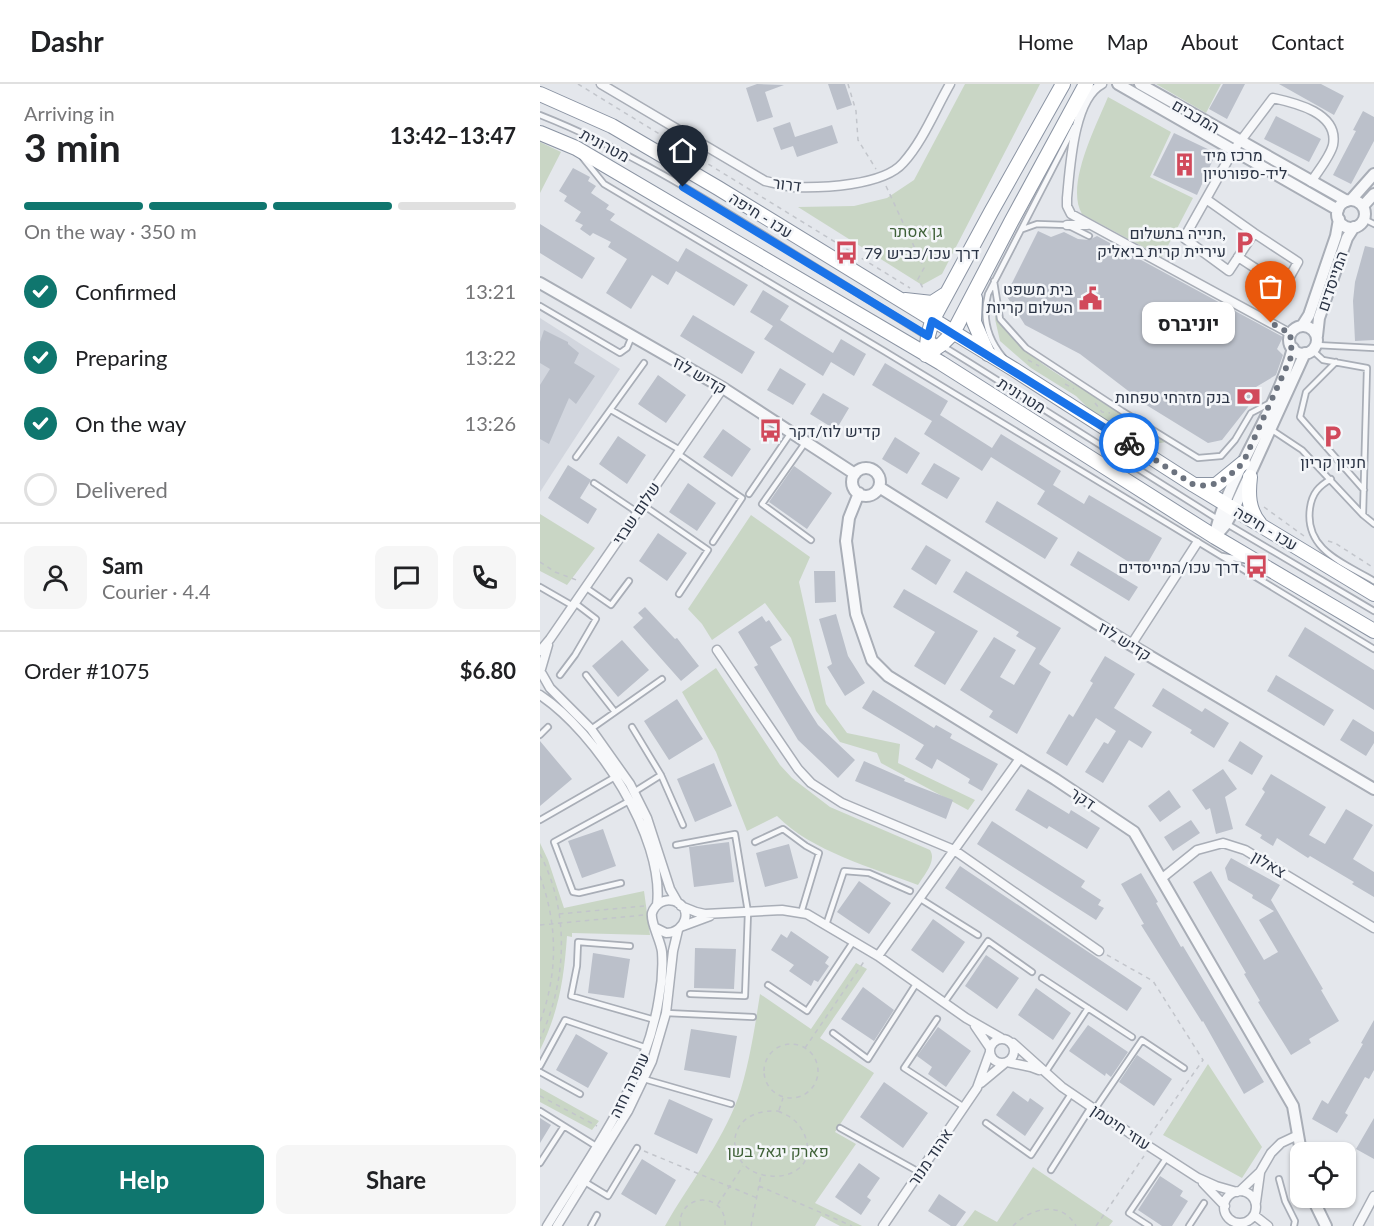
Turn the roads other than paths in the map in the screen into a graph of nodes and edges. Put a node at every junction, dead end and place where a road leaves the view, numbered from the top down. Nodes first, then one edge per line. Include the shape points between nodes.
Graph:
1 (601, 84) edge
2 (950, 84) edge
3 (1063, 84) edge
4 (1094, 84) edge
5 (1102, 84) edge
6 (1118, 84) edge
7 (1140, 84) edge
8 (1083, 89) edge
9 (540, 94) edge
10 (540, 115) edge
11 (1080, 115) junction
12 (540, 133) edge
13 (1239, 141) junction
14 (576, 148) junction
15 (1233, 151) junction
16 (1374, 174) edge
17 (1311, 182) junction
18 (1374, 194) edge
19 (1206, 199) junction
20 (1349, 200) junction
21 (1363, 206) junction
22 (1339, 215) junction
23 (1369, 221) edge
24 (1067, 225) junction
25 (1088, 225) junction
26 (1354, 227) junction
27 (1022, 230) junction
28 (1254, 233) junction
29 (1089, 236) dead end
30 (1238, 257) junction
31 (987, 281) junction
32 (540, 283) edge
33 (949, 290) junction
34 (894, 297) junction
35 (540, 306) edge
36 (932, 321) junction
37 (1302, 326) junction
38 (953, 333) junction
39 (1291, 334) junction
40 (632, 336) junction
41 (928, 336) junction
42 (942, 344) junction
43 (1312, 346) junction
44 (1293, 348) junction
45 (1374, 348) edge
46 (926, 355) junction
47 (989, 356) junction
48 (1336, 362) junction
49 (644, 363) dead end
50 (1015, 370) junction
51 (723, 388) junction
52 (1272, 401) junction
53 (611, 410) junction
54 (1266, 427) junction
55 (791, 432) junction
56 (806, 442) junction
57 (679, 452) junction
58 (576, 457) dead end
59 (1243, 463) junction
60 (855, 474) junction
61 (1250, 477) junction
62 (1331, 479) junction
63 (594, 483) dead end
64 (1194, 485) junction
65 (879, 487) junction
66 (1364, 490) junction
67 (858, 493) junction
68 (749, 494) dead end
69 (1229, 506) junction
70 (640, 508) junction
71 (1363, 515) junction
72 (1222, 521) junction
73 (1374, 524) edge
74 (1261, 526) junction
75 (1215, 537) junction
76 (812, 540) dead end
77 (713, 542) dead end
78 (1197, 543) junction
79 (1220, 556) junction
80 (1257, 562) junction
81 (628, 581) dead end
82 (1374, 581) edge
83 (587, 586) junction
84 (540, 587) edge
85 (679, 594) dead end
86 (1374, 594) edge
87 (574, 604) junction
88 (1374, 611) edge
89 (1374, 631) edge
90 (550, 639) junction
91 (1131, 645) junction
92 (1374, 649) edge
93 (717, 650) dead end
94 (540, 651) edge
95 (541, 674) edge
96 (560, 675) dead end
97 (586, 675) dead end
98 (662, 679) dead end
99 (540, 696) edge
100 (615, 712) junction
101 (548, 727) dead end
102 (632, 727) dead end
103 (591, 729) junction
104 (540, 735) edge
105 (1021, 757) junction
106 (661, 775) junction
107 (615, 777) junction
108 (1374, 789) edge
109 (634, 792) junction
110 (629, 801) junction
111 (540, 820) edge
112 (683, 825) dead end
113 (755, 842) dead end
114 (676, 844) dead end
115 (954, 850) junction
116 (1161, 879) junction
117 (621, 882) dead end
118 (910, 891) dead end
119 (919, 898) junction
120 (680, 904) junction
121 (657, 905) junction
122 (748, 912) junction
123 (801, 913) junction
124 (719, 914) junction
125 (826, 925) junction
126 (656, 928) junction
127 (680, 928) junction
128 (1374, 928) edge
129 (978, 935) dead end
130 (853, 942) junction
131 (630, 946) dead end
132 (1099, 951) road end
133 (874, 954) junction
134 (1032, 972) dead end
135 (1041, 978) dead end
136 (916, 984) junction
137 (768, 985) dead end
138 (690, 994) dead end
139 (944, 1003) junction
140 (1088, 1008) junction
141 (666, 1013) junction
142 (753, 1017) dead end
143 (966, 1017) junction
144 (655, 1020) junction
145 (937, 1020) dead end
146 (833, 1034) dead end
147 (1132, 1037) dead end
148 (1001, 1038) junction
149 (1013, 1043) junction
150 (647, 1048) junction
151 (990, 1050) junction
152 (1006, 1063) junction
153 (540, 1066) edge
154 (1184, 1068) dead end
155 (540, 1072) edge
156 (1045, 1073) junction
157 (644, 1079) junction
158 (976, 1088) junction
159 (1072, 1093) junction
160 (580, 1094) dead end
161 (731, 1104) dead end
162 (964, 1107) junction
163 (1093, 1108) junction
164 (540, 1111) edge
165 (986, 1123) dead end
166 (564, 1126) junction
167 (840, 1128) dead end
168 (1298, 1135) junction
169 (1299, 1142) edge
170 (596, 1146) junction
171 (637, 1148) road end
172 (1167, 1158) junction
173 (540, 1162) edge
174 (1051, 1170) dead end
175 (1262, 1170) junction
176 (920, 1172) junction
177 (1198, 1178) junction
178 (1279, 1179) dead end
179 (585, 1182) junction
180 (1239, 1191) junction
181 (1374, 1196) edge
182 (1204, 1203) dead end
183 (1256, 1203) junction
184 (1225, 1206) junction
185 (1317, 1208) edge
186 (597, 1215) dead end
187 (1254, 1215) junction
188 (888, 1224) edge
189 (1232, 1224) edge
190 (547, 1226) edge
191 (557, 1226) edge
192 (591, 1226) edge
193 (1149, 1226) edge
194 (1189, 1226) edge
195 (1268, 1226) edge
196 (1294, 1226) edge
197 (1326, 1226) edge
198 (1358, 1226) edge

1 - 2 street, דרור via 765,182 790,187 861,182 902,165
3 - 33 highway
4 - 8 highway
5 - 11 street via 1094,89
6 - 15 street, המכבים
7 - 13 street, המכבים
8 - 31 highway
9 - 34 highway, עכו - חיפה via 639,141
10 - 41 lane, מטרונית via 589,135 683,187
11 - 25 street via 1067,206 1071,214
11 - 27 lane
12 - 14 highway, עכו - חיפה
13 - 15 street
13 - 17 street, המכבים
13 - 17 street via 1273,98 1310,108 1333,132 1333,147
14 - 46 highway, עכו - חיפה
14 - 78 lane via 604,184
15 - 19 street
15 - 22 street, המכבים
16 - 20 street
17 - 20 street, המכבים
18 - 21 street
19 - 28 street
19 - 30 street via 1184,238 1229,271
20 - 21 street
20 - 22 street
21 - 23 street
22 - 26 street via 1345,226
22 - 37 street, המייסדים via 1336,236
23 - 26 street
24 - 25 street
24 - 27 lane via 1037,224
24 - 29 lane
25 - 39 street
26 - 43 street, המייסדים
27 - 31 lane
28 - 30 street
28 - 30 street via 1298,262 1297,273 1284,287
31 - 38 highway
31 - 47 highway via 974,303 973,317
31 - 50 lane via 987,328 1000,354
31 - 52 lane via 1004,326 1026,348 1198,458 1221,456 1251,413
32 - 40 street, קדיש לוז
33 - 34 highway via 932,303
33 - 36 highway
34 - 36 highway, עכו - חיפה
35 - 40 lane via 620,353
36 - 38 highway, עכו - חיפה
36 - 41 highway
37 - 39 street
37 - 43 street via 1311,328
38 - 42 highway
38 - 47 highway, עכו - חיפה
39 - 44 street
40 - 51 street, קדיש לוז
41 - 42 lane, מטרונית
41 - 46 highway
42 - 46 highway
42 - 72 lane, מטרונית
43 - 44 street via 1299,353
43 - 45 lane
43 - 48 lane via 1323,360
43 - 54 street, המייסדים
44 - 52 street, המייסדים
46 - 75 highway, עכו - חיפה
47 - 50 highway, עכו - חיפה
48 - 66 lane via 1367,368
48 - 66 lane via 1306,392 1300,417
49 - 53 lane
50 - 64 highway, עכו - חיפה
51 - 55 street, קדיש לוז
51 - 57 street, שלום שבזי
52 - 54 street, המייסדים
53 - 57 lane
53 - 58 lane
54 - 59 street, המייסדים
54 - 61 street, המייסדים
54 - 62 lane via 1302,450
55 - 56 street, קדיש לוז
55 - 68 lane
56 - 60 street, קדיש לוז
56 - 76 lane via 762,504
57 - 70 street, שלום שבזי
57 - 77 lane via 742,498
59 - 64 highway via 1216,485
59 - 69 street, המייסדים
60 - 65 street via 871,469 878,475
60 - 67 street via 853,487
61 - 69 street, המייסדים
61 - 74 highway via 1251,508
62 - 71 lane
62 - 82 lane via 1319,486 1311,500 1309,522 1315,541
63 - 70 lane
64 - 69 highway, עכו - חיפה
65 - 67 street via 870,495
65 - 91 street, קדיש לוז
66 - 71 lane
67 - 105 street, דקר via 846,541 856,614 872,660 888,676
69 - 72 street, המייסדים
69 - 74 highway, עכו - חיפה
70 - 83 street, שלום שבזי
70 - 85 lane via 708,550
71 - 73 lane
72 - 75 street, המייסדים
72 - 88 lane, מטרונית
74 - 86 highway, עכו - חיפה
75 - 80 highway, עכו - חיפה
78 - 79 lane
78 - 91 street
79 - 80 lane
79 - 92 lane
80 - 89 highway, עכו - חיפה
81 - 83 lane via 611,606
83 - 87 street, שלום שבזי
84 - 87 lane
87 - 90 street, שלום שבזי
87 - 96 lane via 596,619
90 - 94 street, שלום שבזי
90 - 95 street, שלום שבזי
91 - 108 street, קדיש לוז
93 - 115 street via 811,783 842,803
95 - 103 street
97 - 100 lane
98 - 100 lane
99 - 107 street via 579,729
100 - 103 lane
101 - 104 lane
102 - 106 lane
103 - 109 street
105 - 115 street
105 - 116 street, דקר via 1134,832
106 - 109 lane
106 - 112 lane
107 - 110 street
107 - 111 lane
109 - 120 street via 670,889
110 - 117 lane via 554,842 573,892
110 - 121 street via 651,857 657,880
113 - 123 lane via 783,829 819,853
114 - 122 lane via 735,834
115 - 119 street
115 - 132 street
116 - 128 street, צאלון via 1197,850 1222,843 1245,850
116 - 168 street, דקר via 1293,1106
118 - 125 lane via 869,873 844,871
119 - 129 lane
119 - 133 street
120 - 121 street via 668,900
120 - 124 street via 696,912
120 - 127 street via 685,917
121 - 126 street via 652,915
122 - 123 street
122 - 124 street
122 - 138 lane via 745,996
123 - 125 street
124 - 127 street
125 - 130 street
126 - 127 street via 666,933
126 - 144 street, עופרה חזה via 662,959
127 - 141 street, עופרה חזה via 673,951
130 - 133 street
130 - 137 lane via 807,1011
131 - 144 lane via 578,942 571,996
133 - 136 street
134 - 139 lane via 988,941
135 - 140 lane
136 - 139 street
136 - 146 lane via 867,1059
139 - 143 street
140 - 147 lane
140 - 156 lane
141 - 142 lane
141 - 157 street, עופרה חזה
143 - 148 street
143 - 151 street
144 - 150 street, עופרה חזה
145 - 162 lane via 904,1068
148 - 149 street
148 - 151 street
149 - 152 street via 1014,1056
149 - 156 street, עוזי חיטמן
150 - 153 lane via 565,1020
150 - 170 street, עופרה חזה via 629,1091
151 - 152 street via 995,1061
151 - 158 street, אהוד מנור
152 - 156 street, עוזי חיטמן
152 - 158 street, אהוד מנור
154 - 163 lane via 1143,1040
155 - 160 lane
156 - 159 street, עוזי חיטמן
157 - 161 lane
157 - 179 street, עופרה חזה
158 - 162 street, אהוד מנור
159 - 163 street, עוזי חיטמן
159 - 165 lane via 1031,1155
162 - 176 street, אהוד מנור
163 - 172 street, עוזי חיטמן
163 - 174 lane
164 - 166 lane
166 - 170 lane
166 - 173 lane
167 - 176 lane
168 - 169 street, דקר
168 - 175 street via 1271,1152
170 - 190 street, עופרה חזה
171 - 179 lane via 608,1196
172 - 177 street, עוזי חיטמן
172 - 193 lane via 1129,1213
175 - 180 street
175 - 183 street
176 - 188 street, אהוד מנור
177 - 180 street, עוזי חיטמן
177 - 184 street, עוזי חיטמן
178 - 196 lane
179 - 191 street, עופרה חזה
180 - 183 street via 1252,1196
180 - 184 street via 1227,1198
181 - 198 street
182 - 194 lane
183 - 187 street
184 - 189 street
185 - 197 street
186 - 192 lane
187 - 189 street via 1247,1222
187 - 195 street

